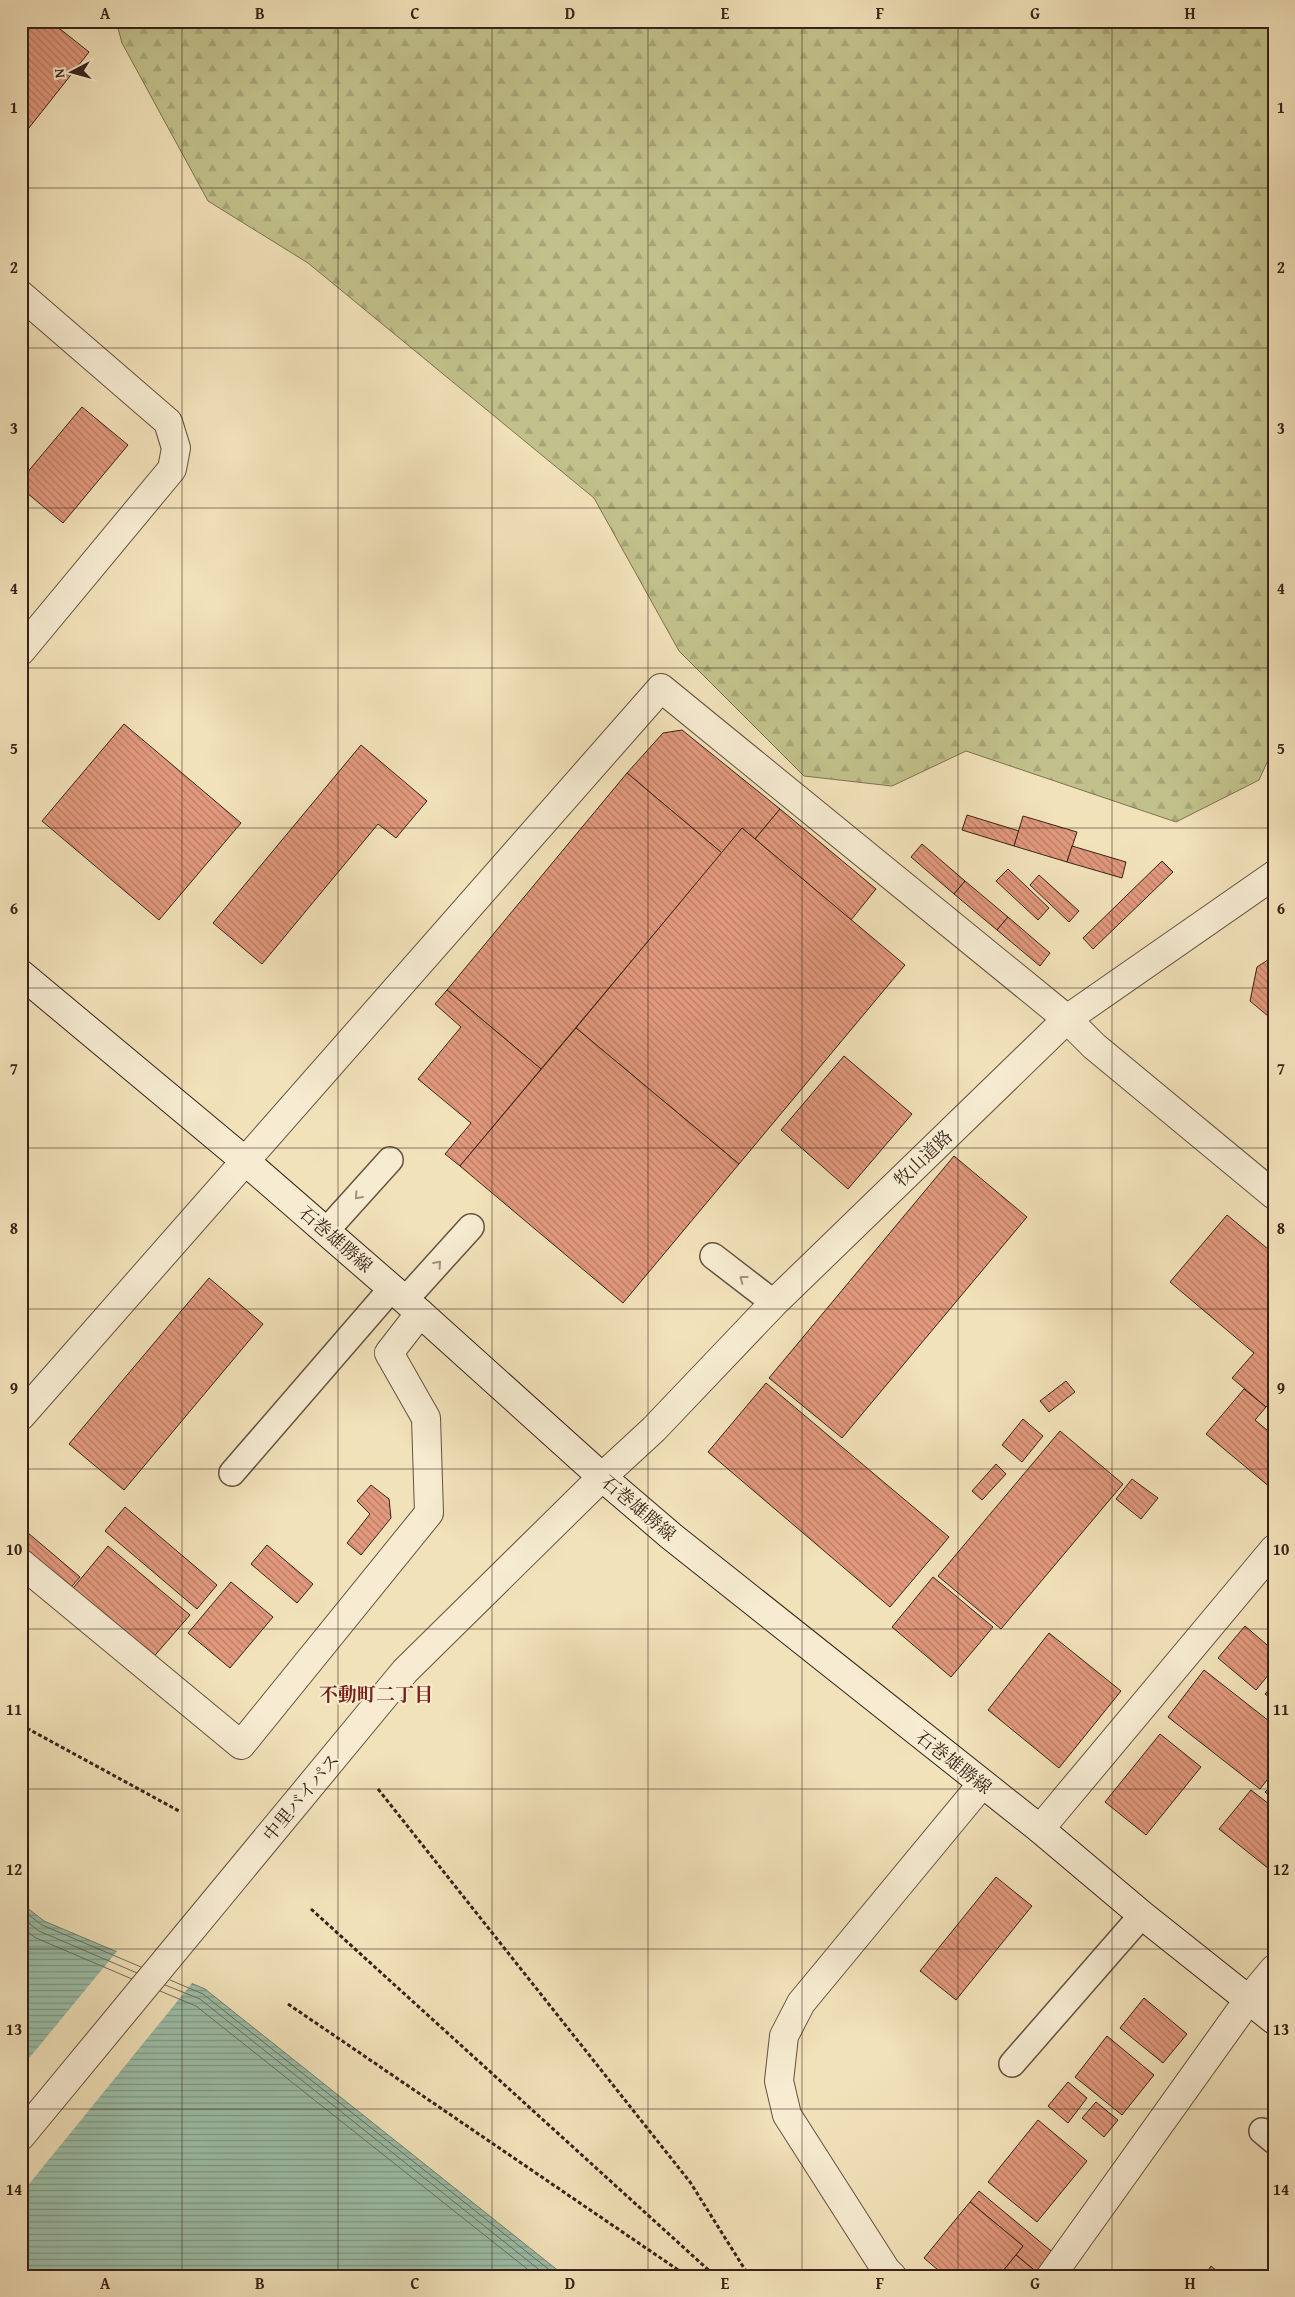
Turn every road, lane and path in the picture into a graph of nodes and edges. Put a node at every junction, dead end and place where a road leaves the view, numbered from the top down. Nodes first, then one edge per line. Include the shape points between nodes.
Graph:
1 (21, 295) edge
2 (21, 651) edge
3 (1274, 875) edge
4 (21, 974) edge
5 (1067, 1019) junction
6 (244, 1160) junction
7 (390, 1160) dead end
8 (1272, 1189) edge
9 (471, 1227) dead end
10 (326, 1231) junction
11 (713, 1256) dead end
12 (406, 1300) junction
13 (774, 1303) junction
14 (21, 1416) edge
15 (232, 1473) dead end
16 (602, 1477) junction
17 (1274, 1549) edge
18 (21, 1563) edge
19 (21, 1724) edge
20 (982, 1784) junction
21 (378, 1789) dead end
22 (179, 1811) dead end
23 (1040, 1829) junction
24 (312, 1909) dead end
25 (1142, 1915) junction
26 (1274, 1969) edge
27 (1249, 1999) junction
28 (288, 2004) dead end
29 (1274, 2020) edge
30 (1012, 2064) dead end
31 (21, 2136) edge
32 (687, 2276) edge
33 (715, 2276) edge
34 (749, 2276) edge
35 (892, 2276) edge
36 (1051, 2276) edge

1 - 2 street via 168,422 176,448 172,468
3 - 5 street, 牧山道路
4 - 6 street, 石巻雄勝線
5 - 6 street via 661,688
5 - 8 street via 1094,1046
5 - 13 street, 牧山道路
6 - 10 street, 石巻雄勝線
6 - 14 street
7 -> 10 lane
12 -> 9 lane
10 - 12 street, 石巻雄勝線
13 -> 11 lane
12 - 15 lane
12 - 16 street, 石巻雄勝線
12 - 18 street via 388,1354 426,1418 429,1513 241,1745
13 - 16 street, 牧山道路 via 654,1429
16 - 20 street, 石巻雄勝線 via 671,1536
16 - 31 street, 中里バイパス via 405,1671
17 - 23 street
19 - 22 path
20 - 23 street, 石巻雄勝線
20 - 35 street via 801,2003 784,2036 779,2081 787,2115
21 - 34 path via 690,2182
23 - 25 street, 石巻雄勝線
24 - 33 path
25 - 27 street, 石巻雄勝線
25 - 30 lane
26 - 27 street
27 - 29 street, 石巻雄勝線
27 - 36 street
28 - 32 path

